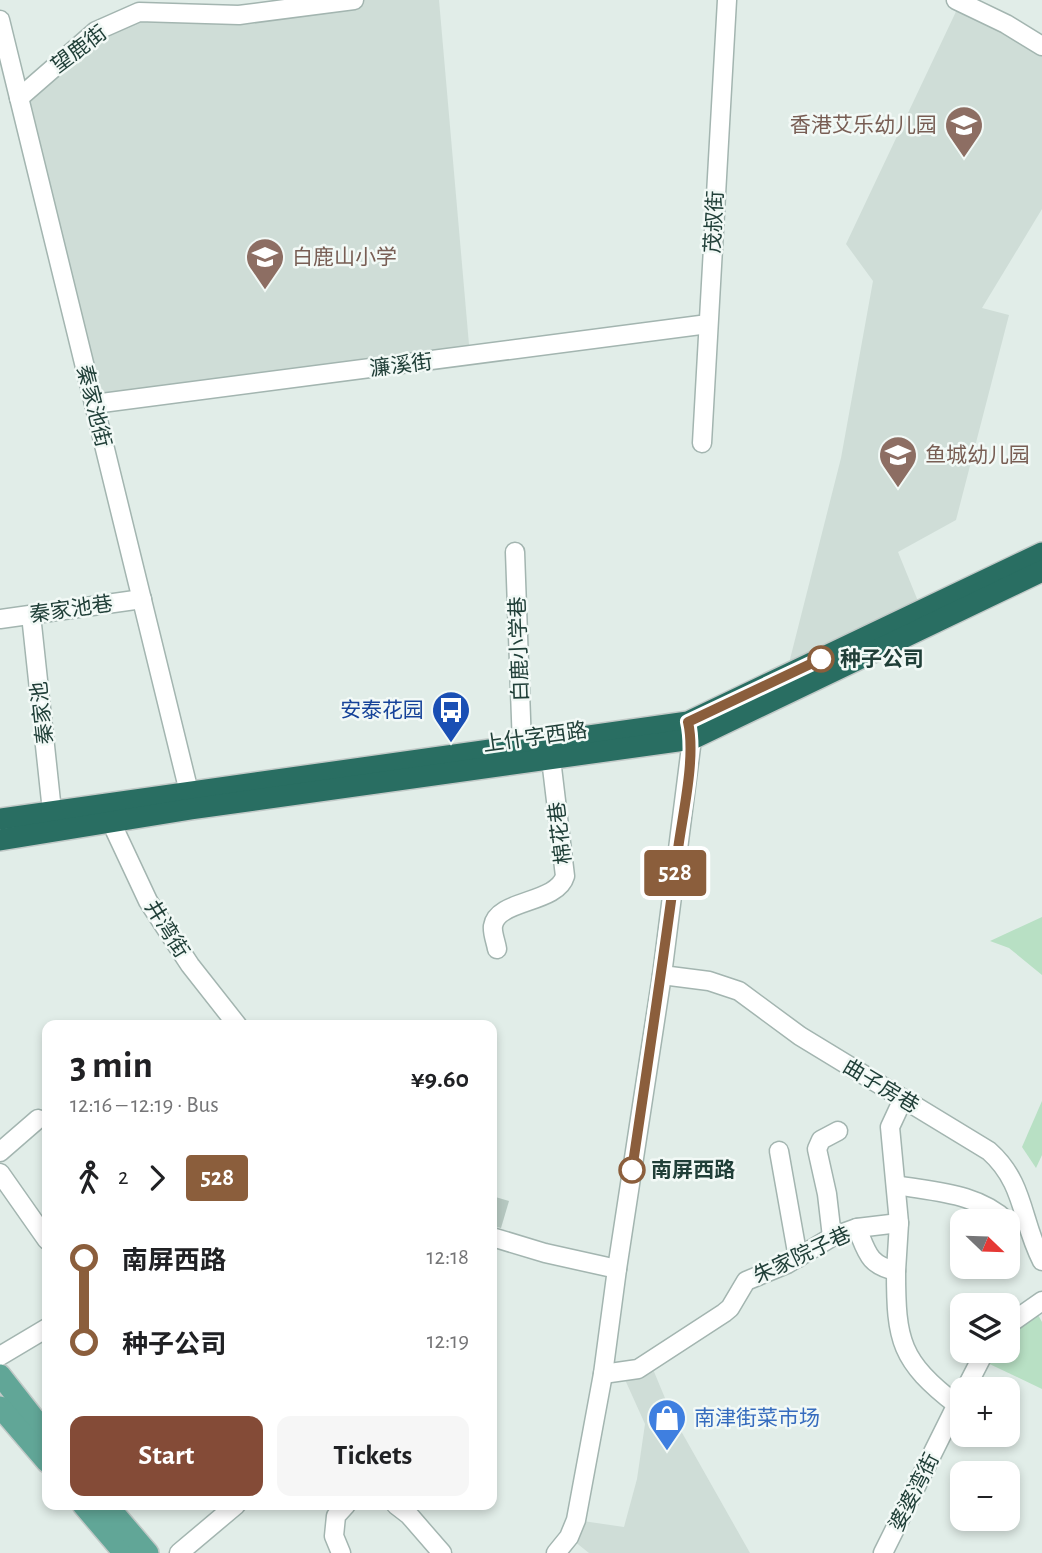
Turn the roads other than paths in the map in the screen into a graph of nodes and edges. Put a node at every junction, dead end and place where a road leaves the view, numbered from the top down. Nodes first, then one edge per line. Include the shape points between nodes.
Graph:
1 (354, 0) edge
2 (727, 0) edge
3 (956, 0) edge
4 (0, 20) edge
5 (1042, 46) edge
6 (19, 98) junction
7 (708, 324) junction
8 (94, 404) junction
9 (702, 443) dead end
10 (515, 552) dead end
11 (1042, 553) edge
12 (1042, 571) edge
13 (142, 599) junction
14 (31, 615) junction
15 (0, 620) edge
16 (690, 731) junction
17 (522, 746) junction
18 (551, 759) junction
19 (189, 792) junction
20 (52, 811) junction
21 (0, 819) edge
22 (110, 822) junction
23 (0, 840) edge
24 (497, 949) dead end
25 (662, 975) junction
26 (234, 1020) edge
27 (903, 1099) junction
28 (38, 1119) dead end
29 (838, 1131) dead end
30 (0, 1152) edge
31 (779, 1152) dead end
32 (0, 1173) edge
33 (896, 1185) junction
34 (992, 1209) edge
35 (899, 1223) junction
36 (857, 1228) junction
37 (42, 1233) edge
38 (1020, 1235) edge
39 (832, 1237) junction
40 (497, 1239) edge
41 (798, 1258) junction
42 (1041, 1259) edge
43 (617, 1269) junction
44 (896, 1270) junction
45 (1042, 1301) edge
46 (1020, 1317) edge
47 (42, 1331) edge
48 (0, 1356) edge
49 (603, 1374) junction
50 (0, 1375) edge
51 (950, 1390) edge
52 (0, 1407) edge
53 (950, 1420) edge
54 (42, 1429) edge
55 (42, 1456) edge
56 (87, 1510) edge
57 (111, 1510) edge
58 (230, 1510) edge
59 (341, 1510) edge
60 (402, 1510) edge
61 (124, 1553) edge
62 (148, 1553) edge
63 (179, 1553) edge
64 (341, 1553) edge
65 (442, 1553) edge
66 (556, 1553) edge
67 (883, 1553) edge

1 - 6 street, 望鹿街 via 239,15 139,12 96,31
2 - 7 street, 茂叔街
3 - 5 street
4 - 6 street, 秦家池街
6 - 8 street, 秦家池街
7 - 8 street, 濂溪街
7 - 9 street, 茂叔街
8 - 13 street, 秦家池街
10 - 17 street, 白鹿小学巷
11 - 16 highway, 上什字西路
12 - 16 highway, 上什字西路
13 - 14 street, 秦家池巷
13 - 19 street, 秦家池街
14 - 15 street, 秦家池巷
14 - 20 street, 秦家池
16 - 17 highway, 上什字西路
16 - 18 highway, 上什字西路
16 - 25 street
17 - 19 highway, 上什字西路
18 - 22 highway, 上什字西路
18 - 24 street, 棉花巷 via 563,884 496,920
19 - 20 highway, 上什字西路
20 - 21 highway, 上什字西路
22 - 23 highway, 上什字西路
22 - 26 street, 井湾街 via 148,901 190,965
25 - 27 street, 曲子房巷 via 709,981 739,991 800,1036
25 - 43 street
27 - 33 street via 890,1127
27 - 42 street, 曲子房巷 via 1003,1164 1014,1181
28 - 30 street
29 - 39 street via 821,1140 817,1149
31 - 41 street
32 - 37 street
33 - 34 street via 968,1198
33 - 35 street
35 - 36 street
35 - 44 street
36 - 39 street, 朱家院子巷
36 - 44 street, 朱家院子巷 via 871,1260
38 - 42 street
39 - 41 street, 朱家院子巷
40 - 43 street
41 - 49 street, 朱家院子巷 via 746,1281 730,1308 650,1362 638,1369
43 - 49 street
44 - 51 street via 903,1344 924,1378
45 - 46 street
47 - 48 street
49 - 66 street via 576,1520
50 - 54 main road
52 - 55 main road
53 - 67 street, 婆婆湾街
56 - 61 main road
57 - 62 main road
58 - 63 street
59 - 64 street via 335,1516 334,1536
60 - 65 street

